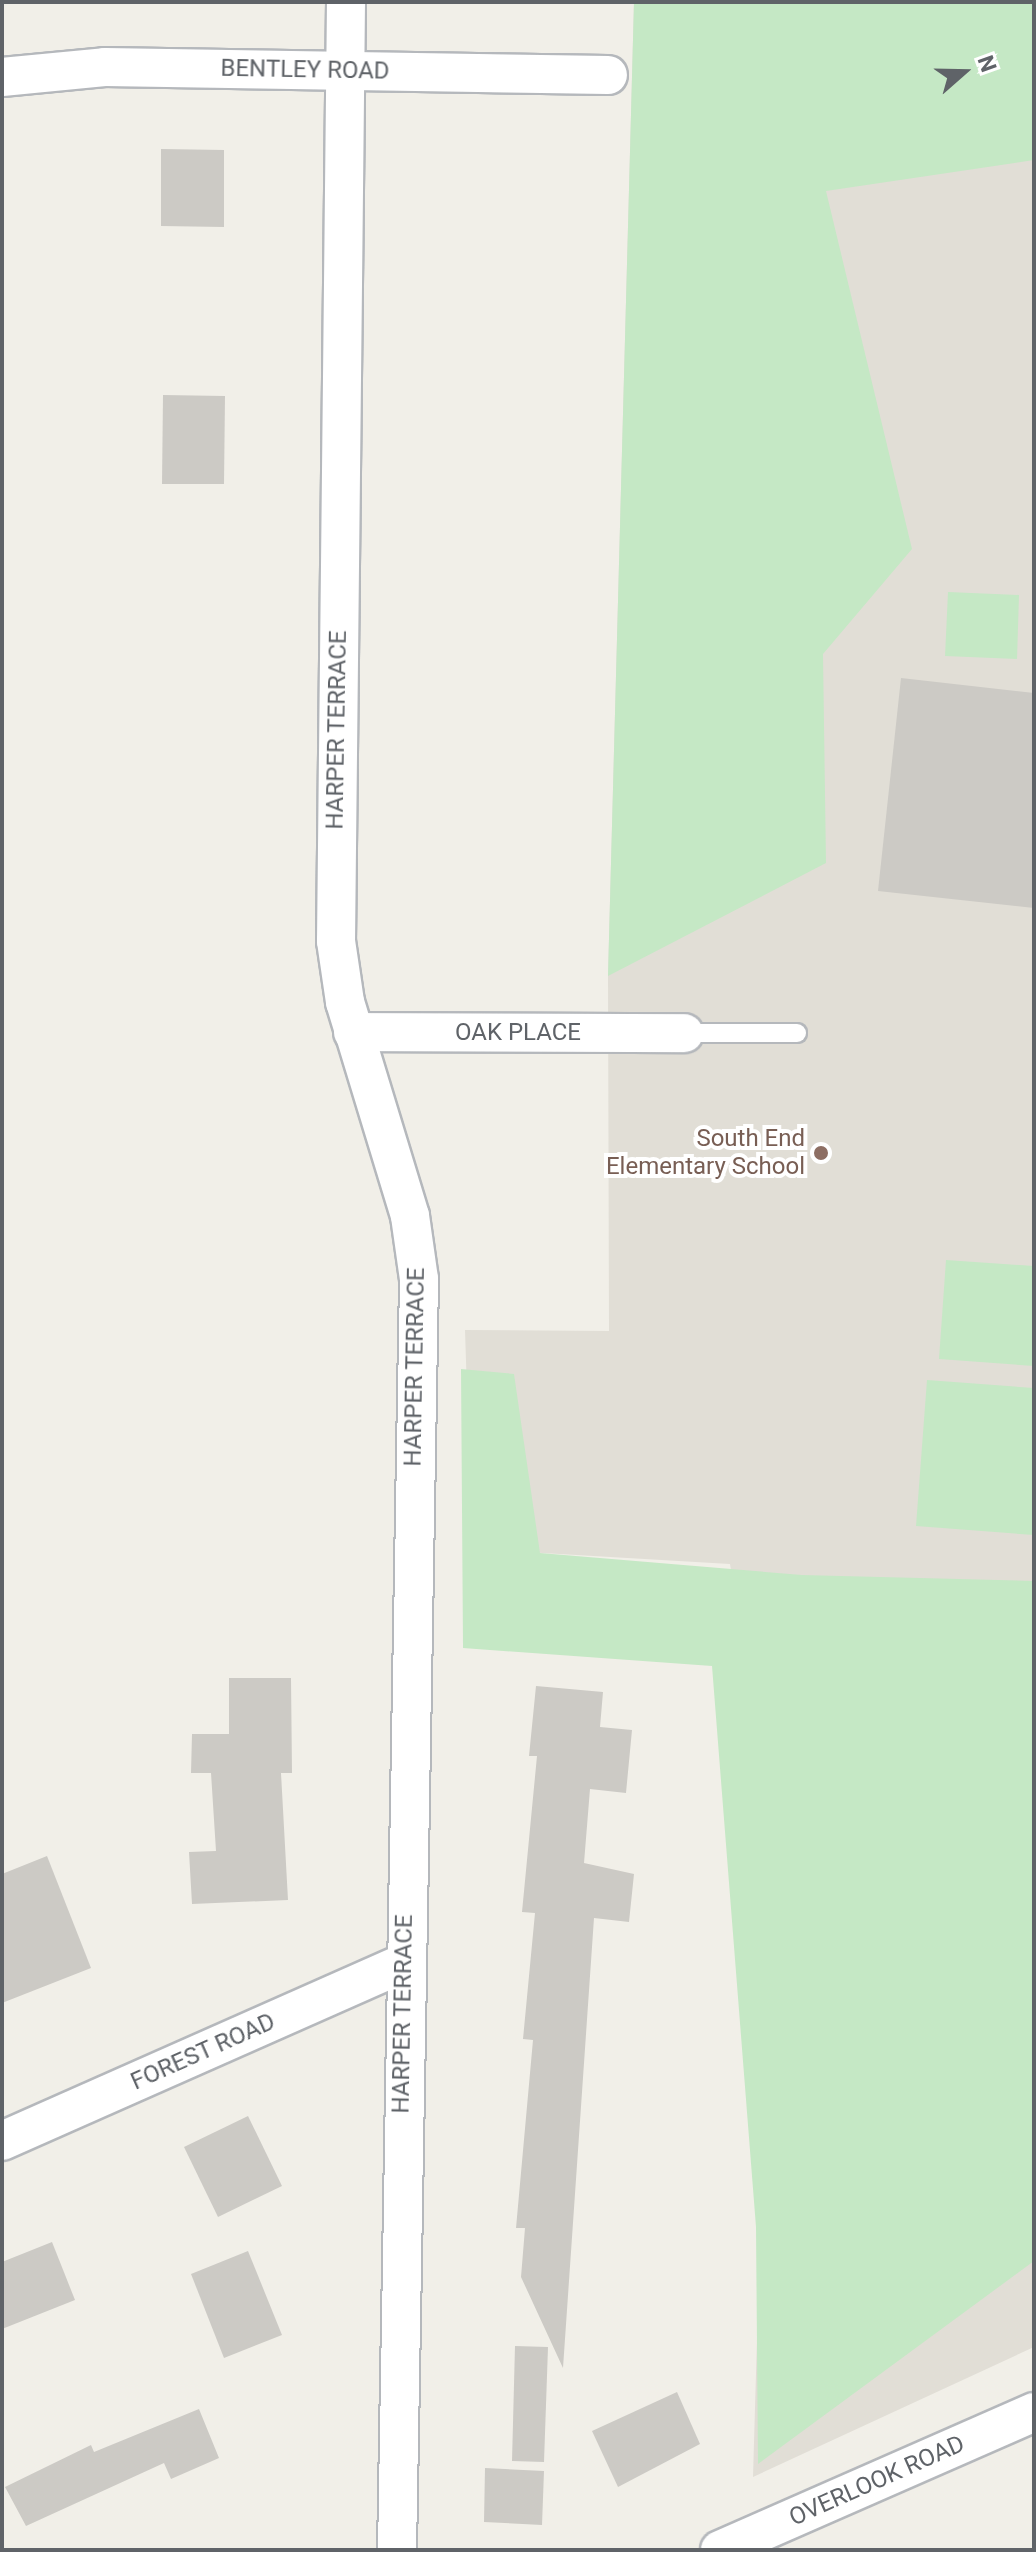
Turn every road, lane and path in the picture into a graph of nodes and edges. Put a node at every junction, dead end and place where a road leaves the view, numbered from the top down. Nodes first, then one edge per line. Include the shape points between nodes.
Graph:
1 (346, 2) edge
2 (345, 71) junction
3 (608, 75) dead end
4 (2, 77) edge
5 (353, 1032) junction
6 (684, 1033) joint
7 (797, 1033) dead end
8 (404, 1963) junction
9 (2, 2141) edge
10 (1034, 2412) edge
11 (397, 2550) edge
12 (720, 2550) edge

1 - 2 street, HARPER TERRACE
2 - 3 street, BENTLEY ROAD
2 - 4 street, BENTLEY ROAD via 105,67
2 - 5 street, HARPER TERRACE via 335,925
5 - 6 street, OAK PLACE
5 - 8 street, HARPER TERRACE via 410,1216 419,1279
6 - 7 lane
8 - 9 street, FOREST ROAD
8 - 11 street, HARPER TERRACE
10 - 12 street, OVERLOOK ROAD

